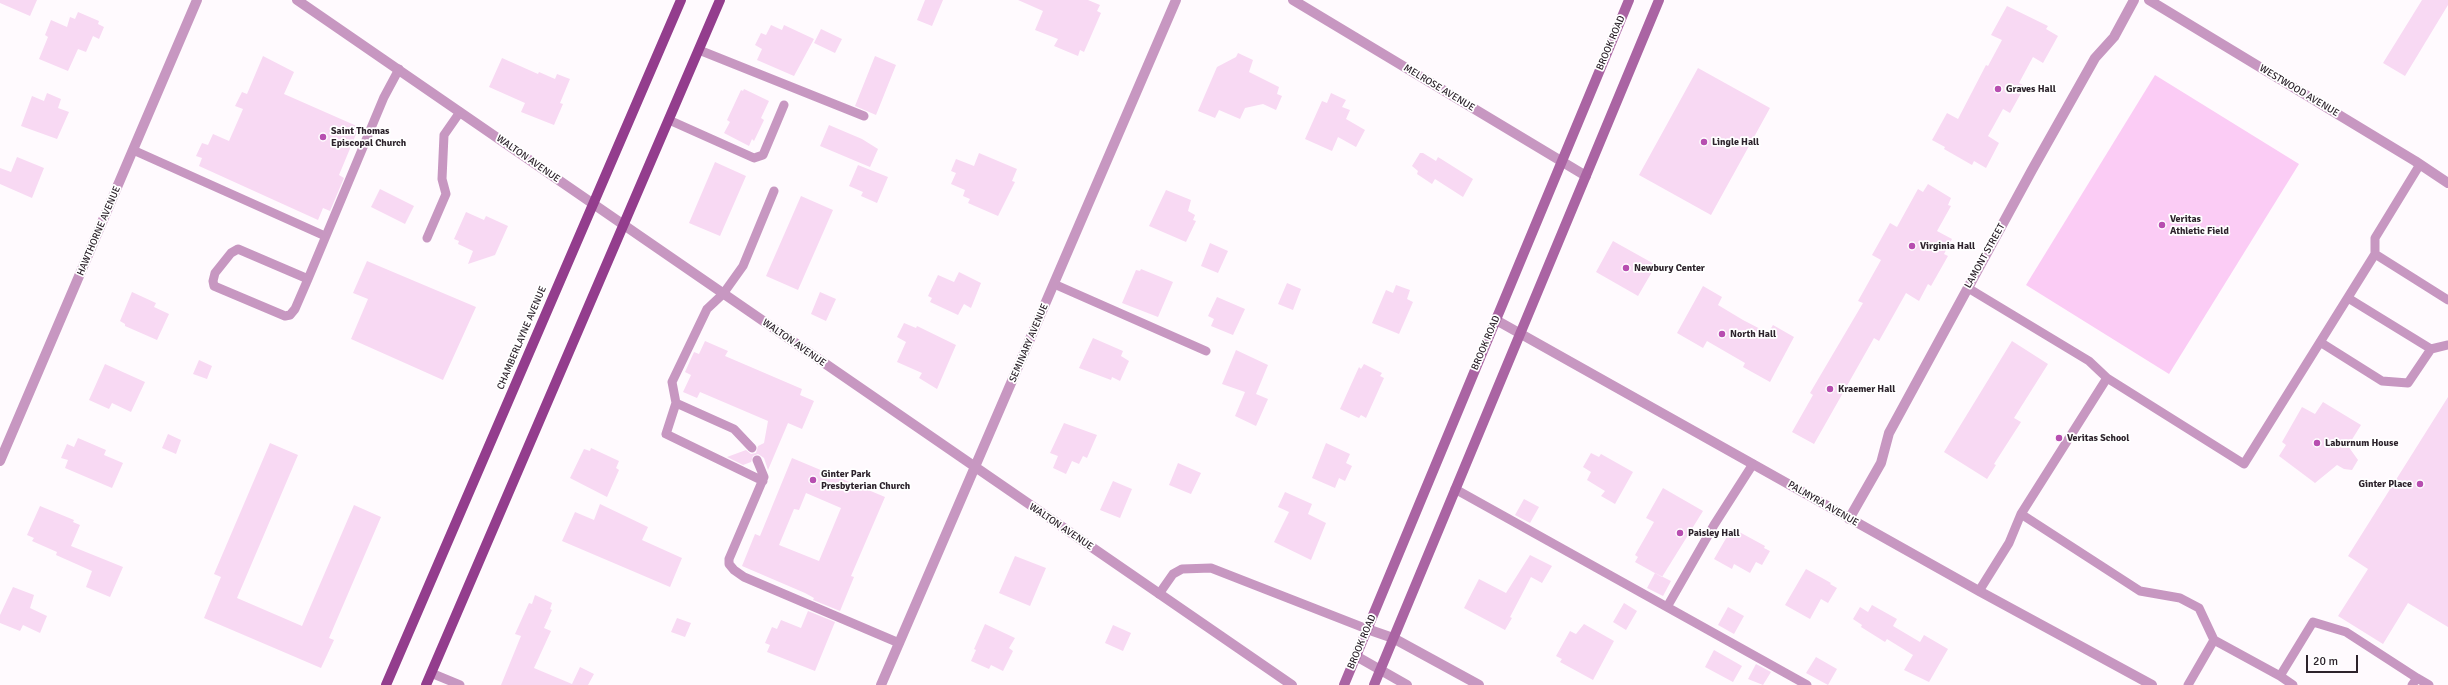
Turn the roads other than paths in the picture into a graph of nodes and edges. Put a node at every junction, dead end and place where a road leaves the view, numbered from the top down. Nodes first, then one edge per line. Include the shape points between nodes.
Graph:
1 (197, 0) edge
2 (297, 0) edge
3 (681, 0) edge
4 (720, 0) edge
5 (1176, 0) edge
6 (1293, 0) edge
7 (1629, 0) edge
8 (1659, 0) edge
9 (2134, 0) edge
10 (2149, 0) edge
11 (699, 50) junction
12 (399, 69) junction
13 (784, 105) dead end
14 (460, 112) junction
15 (864, 116) dead end
16 (669, 120) junction
17 (133, 150) junction
18 (1562, 162) junction
19 (2419, 166) junction
20 (1586, 176) junction
21 (2448, 183) edge
22 (774, 191) dead end
23 (592, 204) junction
24 (624, 225) junction
25 (326, 236) junction
26 (427, 238) dead end
27 (2375, 254) junction
28 (308, 279) junction
29 (1054, 284) junction
30 (1968, 288) junction
31 (723, 294) junction
32 (2348, 298) junction
33 (2448, 300) edge
34 (1496, 320) junction
35 (1520, 333) junction
36 (2320, 342) junction
37 (2448, 345) edge
38 (2431, 349) junction
39 (1206, 351) dead end
40 (2107, 378) junction
41 (676, 403) junction
42 (752, 448) dead end
43 (757, 460) dead end
44 (0, 461) edge
45 (1753, 464) junction
46 (975, 467) junction
47 (763, 481) junction
48 (1455, 489) junction
49 (2021, 514) junction
50 (1849, 519) junction
51 (1979, 591) junction
52 (1159, 594) junction
53 (1667, 608) junction
54 (1368, 629) junction
55 (1393, 638) junction
56 (2214, 640) junction
57 (899, 643) junction
58 (1356, 656) junction
59 (1380, 670) junction
60 (431, 673) junction
61 (2280, 676) junction
62 (2415, 681) edge
63 (386, 685) edge
64 (426, 685) edge
65 (460, 685) edge
66 (881, 685) edge
67 (1292, 685) edge
68 (1344, 685) edge
69 (1374, 685) edge
70 (1407, 685) edge
71 (1479, 685) edge
72 (1807, 685) edge
73 (2152, 685) edge
74 (2188, 685) edge
75 (2293, 685) edge
76 (2429, 685) edge

1 - 17 street, HAWTHORNE AVENUE
2 - 12 street, WALTON AVENUE
3 - 23 main road, CHAMBERLAYNE AVENUE
4 - 11 main road
5 - 29 street, SEMINARY AVENUE
6 - 18 street, MELROSE AVENUE
7 - 18 main road, BROOK ROAD
8 - 20 main road
9 - 30 street, LAMONT STREET via 2114,37 2094,58
10 - 19 street, WESTWOOD AVENUE via 2415,161
11 - 15 lane
11 - 16 main road
12 - 14 street, WALTON AVENUE
12 - 25 lane via 384,97
13 - 16 lane via 763,155 754,158
14 - 23 street, WALTON AVENUE
14 - 26 lane via 444,135 442,179 446,194
16 - 24 main road
17 - 25 lane
17 - 44 street, HAWTHORNE AVENUE
18 - 20 street, MELROSE AVENUE
18 - 34 main road, BROOK ROAD
19 - 21 street, WESTWOOD AVENUE
19 - 27 lane via 2375,238
20 - 35 main road
22 - 31 lane via 743,266
23 - 24 street, WALTON AVENUE
23 - 63 main road, CHAMBERLAYNE AVENUE
24 - 31 street, WALTON AVENUE
24 - 60 main road
25 - 28 lane
27 - 32 lane
27 - 33 lane
28 - 28 lane via 238,249 231,253 213,280 214,286 285,316 290,315 295,309
29 - 39 lane
29 - 46 street, SEMINARY AVENUE
30 - 40 lane via 2089,361
30 - 50 street, LAMONT STREET via 1889,433 1881,463
31 - 41 lane via 707,310 672,382
31 - 46 street, WALTON AVENUE
32 - 36 lane
32 - 38 lane
34 - 35 street, PALMYRA AVENUE
34 - 54 main road, BROOK ROAD
35 - 45 street, PALMYRA AVENUE
35 - 48 main road
36 - 38 lane via 2382,381 2408,383
36 - 40 lane via 2244,464
37 - 38 lane
40 - 49 lane
41 - 42 lane via 734,429
41 - 47 lane via 666,434
43 - 47 lane via 764,477
45 - 50 street, PALMYRA AVENUE
45 - 53 lane via 1714,525
46 - 52 street, WALTON AVENUE
46 - 57 street, SEMINARY AVENUE
47 - 57 lane via 729,559 729,564 734,570 744,577
48 - 53 lane
48 - 55 main road
49 - 51 lane via 2009,543
49 - 56 lane via 2140,591 2180,598 2199,608
50 - 51 street, PALMYRA AVENUE
51 - 73 street, PALMYRA AVENUE
52 - 54 lane via 1173,574 1182,569 1211,568
52 - 67 street, WALTON AVENUE
53 - 72 lane
54 - 55 street
54 - 58 main road, BROOK ROAD
55 - 59 main road
55 - 71 street
56 - 61 lane
56 - 74 lane
57 - 66 street, SEMINARY AVENUE
58 - 59 street
58 - 68 main road, BROOK ROAD
59 - 69 main road
59 - 70 street
60 - 64 main road
60 - 65 lane
61 - 62 lane via 2313,622 2346,632
61 - 75 lane
62 - 76 lane

